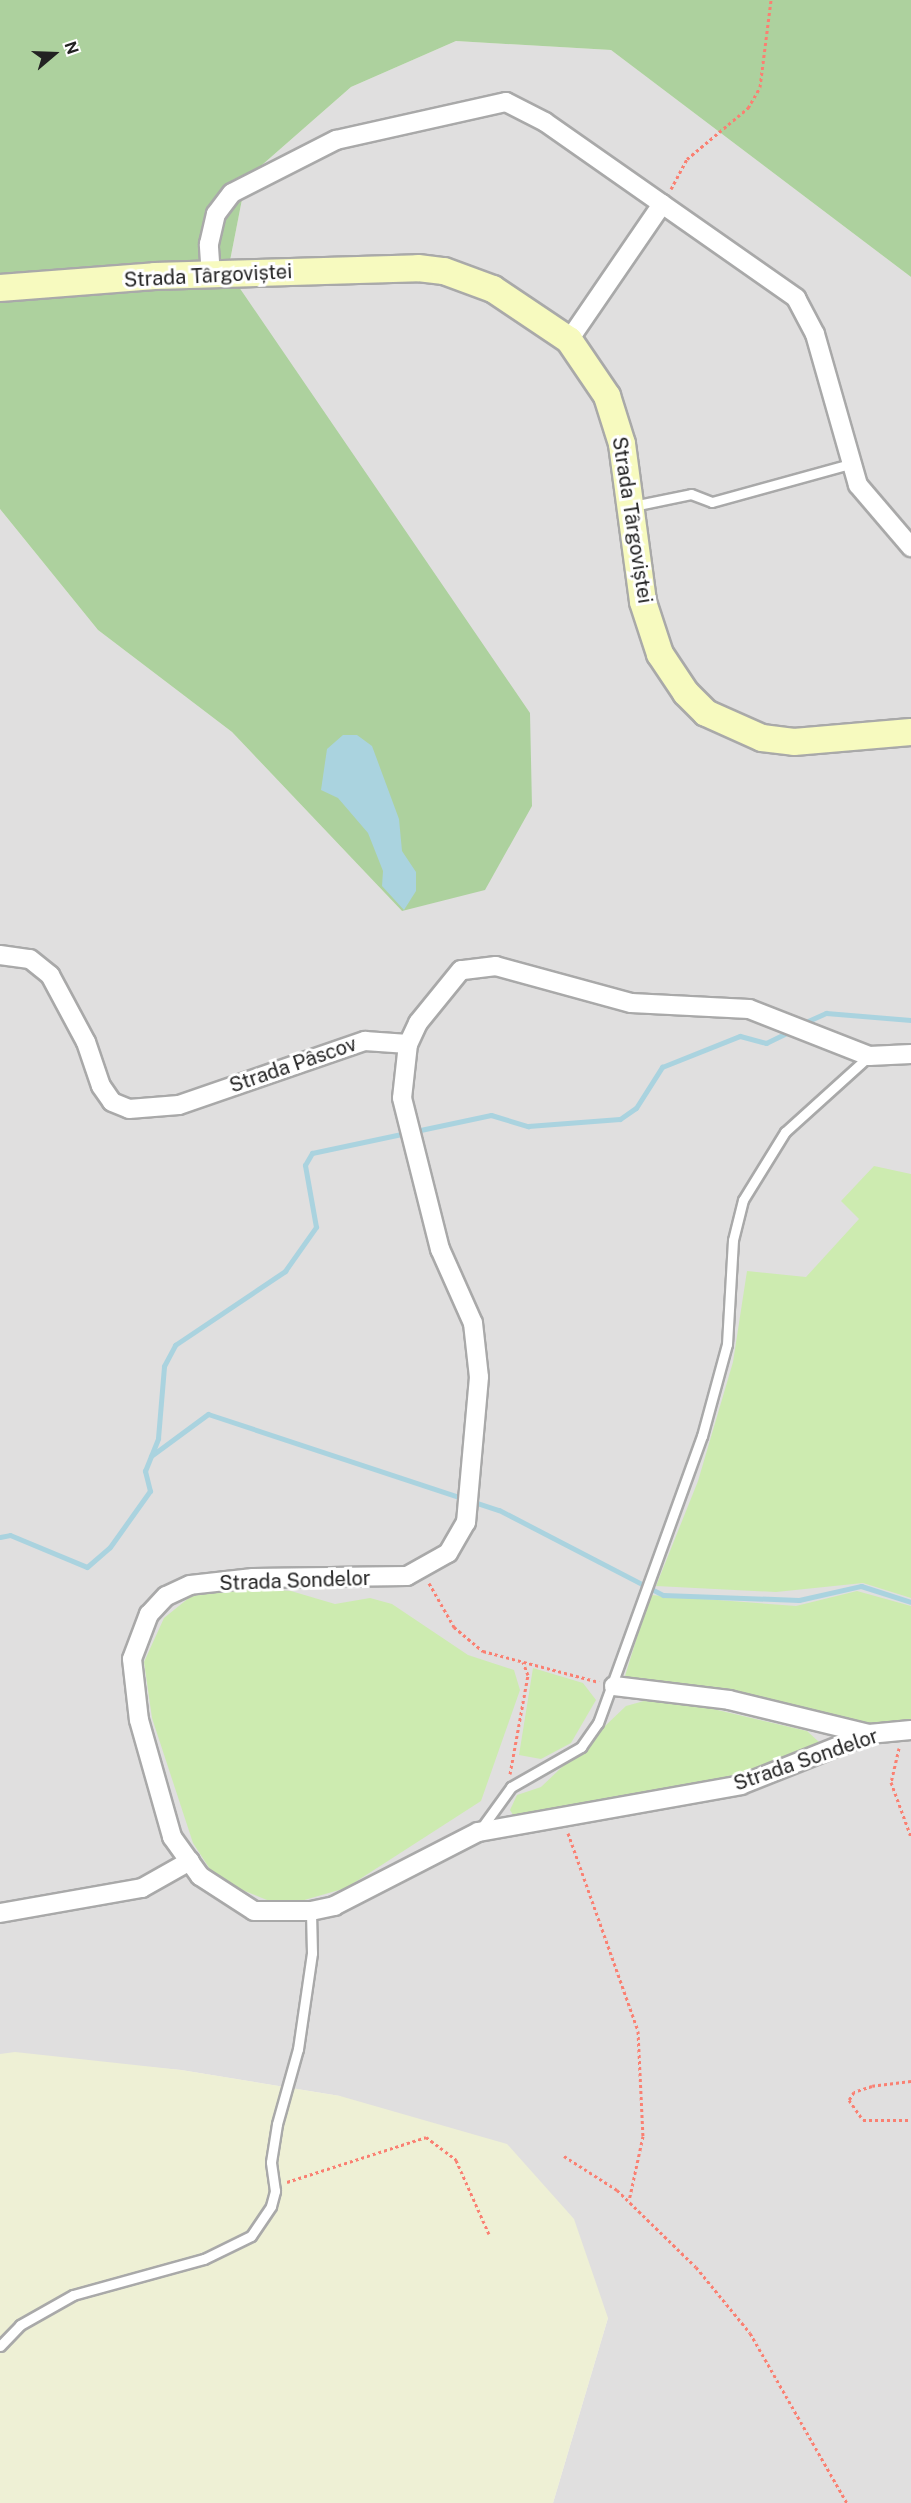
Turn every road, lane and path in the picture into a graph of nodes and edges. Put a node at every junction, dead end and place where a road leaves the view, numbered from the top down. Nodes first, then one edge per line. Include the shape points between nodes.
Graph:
1 (771, 0) edge
2 (662, 204) junction
3 (211, 276) junction
4 (0, 288) edge
5 (569, 340) junction
6 (850, 464) junction
7 (632, 506) junction
8 (911, 547) edge
9 (911, 732) edge
10 (0, 955) edge
11 (408, 1044) junction
12 (911, 1054) edge
13 (869, 1056) junction
14 (424, 1566) junction
15 (523, 1662) junction
16 (614, 1686) junction
17 (869, 1734) junction
18 (906, 1736) edge
19 (510, 1787) junction
20 (563, 1817) junction
21 (478, 1832) junction
22 (911, 1837) edge
23 (190, 1862) junction
24 (310, 1911) junction
25 (0, 1913) edge
26 (911, 2081) edge
27 (911, 2120) edge
28 (564, 2156) dead end
29 (273, 2180) junction
30 (629, 2201) junction
31 (489, 2234) dead end
32 (0, 2346) edge
33 (847, 2503) edge

1 - 2 path via 760,87 748,108 687,159
2 - 3 street via 507,102 336,141 232,193 216,214 209,244
2 - 5 street
2 - 6 street via 796,298 815,334
3 - 4 main road, Strada Târgoviștei
3 - 5 main road, Strada Târgoviștei via 444,271 522,304
5 - 7 main road, Strada Târgoviștei via 607,396
6 - 7 lane via 712,502 691,494
6 - 8 street via 867,501
7 - 9 main road, Strada Târgoviștei via 637,567 651,631 673,676 706,713 762,738 794,742
10 - 11 street, Strada Pâscov via 30,959 51,975 87,1042 101,1086 112,1102 129,1109 178,1105 365,1041
11 - 13 street via 455,975 472,966 496,966 631,1003 749,1008
11 - 14 street, Strada Sondelor via 402,1098 412,1154 440,1249 473,1323 479,1377 466,1522 448,1553
12 - 13 street
13 - 16 lane via 785,1132 743,1200 733,1240 724,1356 702,1436
14 - 15 path via 432,1595 454,1627 483,1651
14 - 23 street, Strada Sondelor via 407,1576 253,1578 190,1586 166,1596 149,1614 132,1659 139,1720 172,1837
15 - 16 path
15 - 19 path via 528,1675 509,1758
16 - 17 street via 729,1700
16 - 19 lane via 581,1748
17 - 18 street, Strada Sondelor
17 - 20 street, Strada Sondelor via 741,1785
18 - 22 path via 891,1782
19 - 21 lane
20 - 21 street, Strada Sondelor
20 - 30 path via 638,2031 643,2136
21 - 24 street, Strada Sondelor via 334,1906
23 - 24 street, Strada Sondelor via 225,1897 254,1911
23 - 25 street via 142,1888
24 - 29 lane via 309,1982 277,2124
26 - 27 path via 872,2086 854,2092 849,2100 863,2120
28 - 30 path
29 - 31 path via 313,2176 426,2137 456,2160
29 - 32 lane via 271,2206 250,2236 204,2259 73,2295 20,2325
30 - 33 path via 696,2267 750,2333

